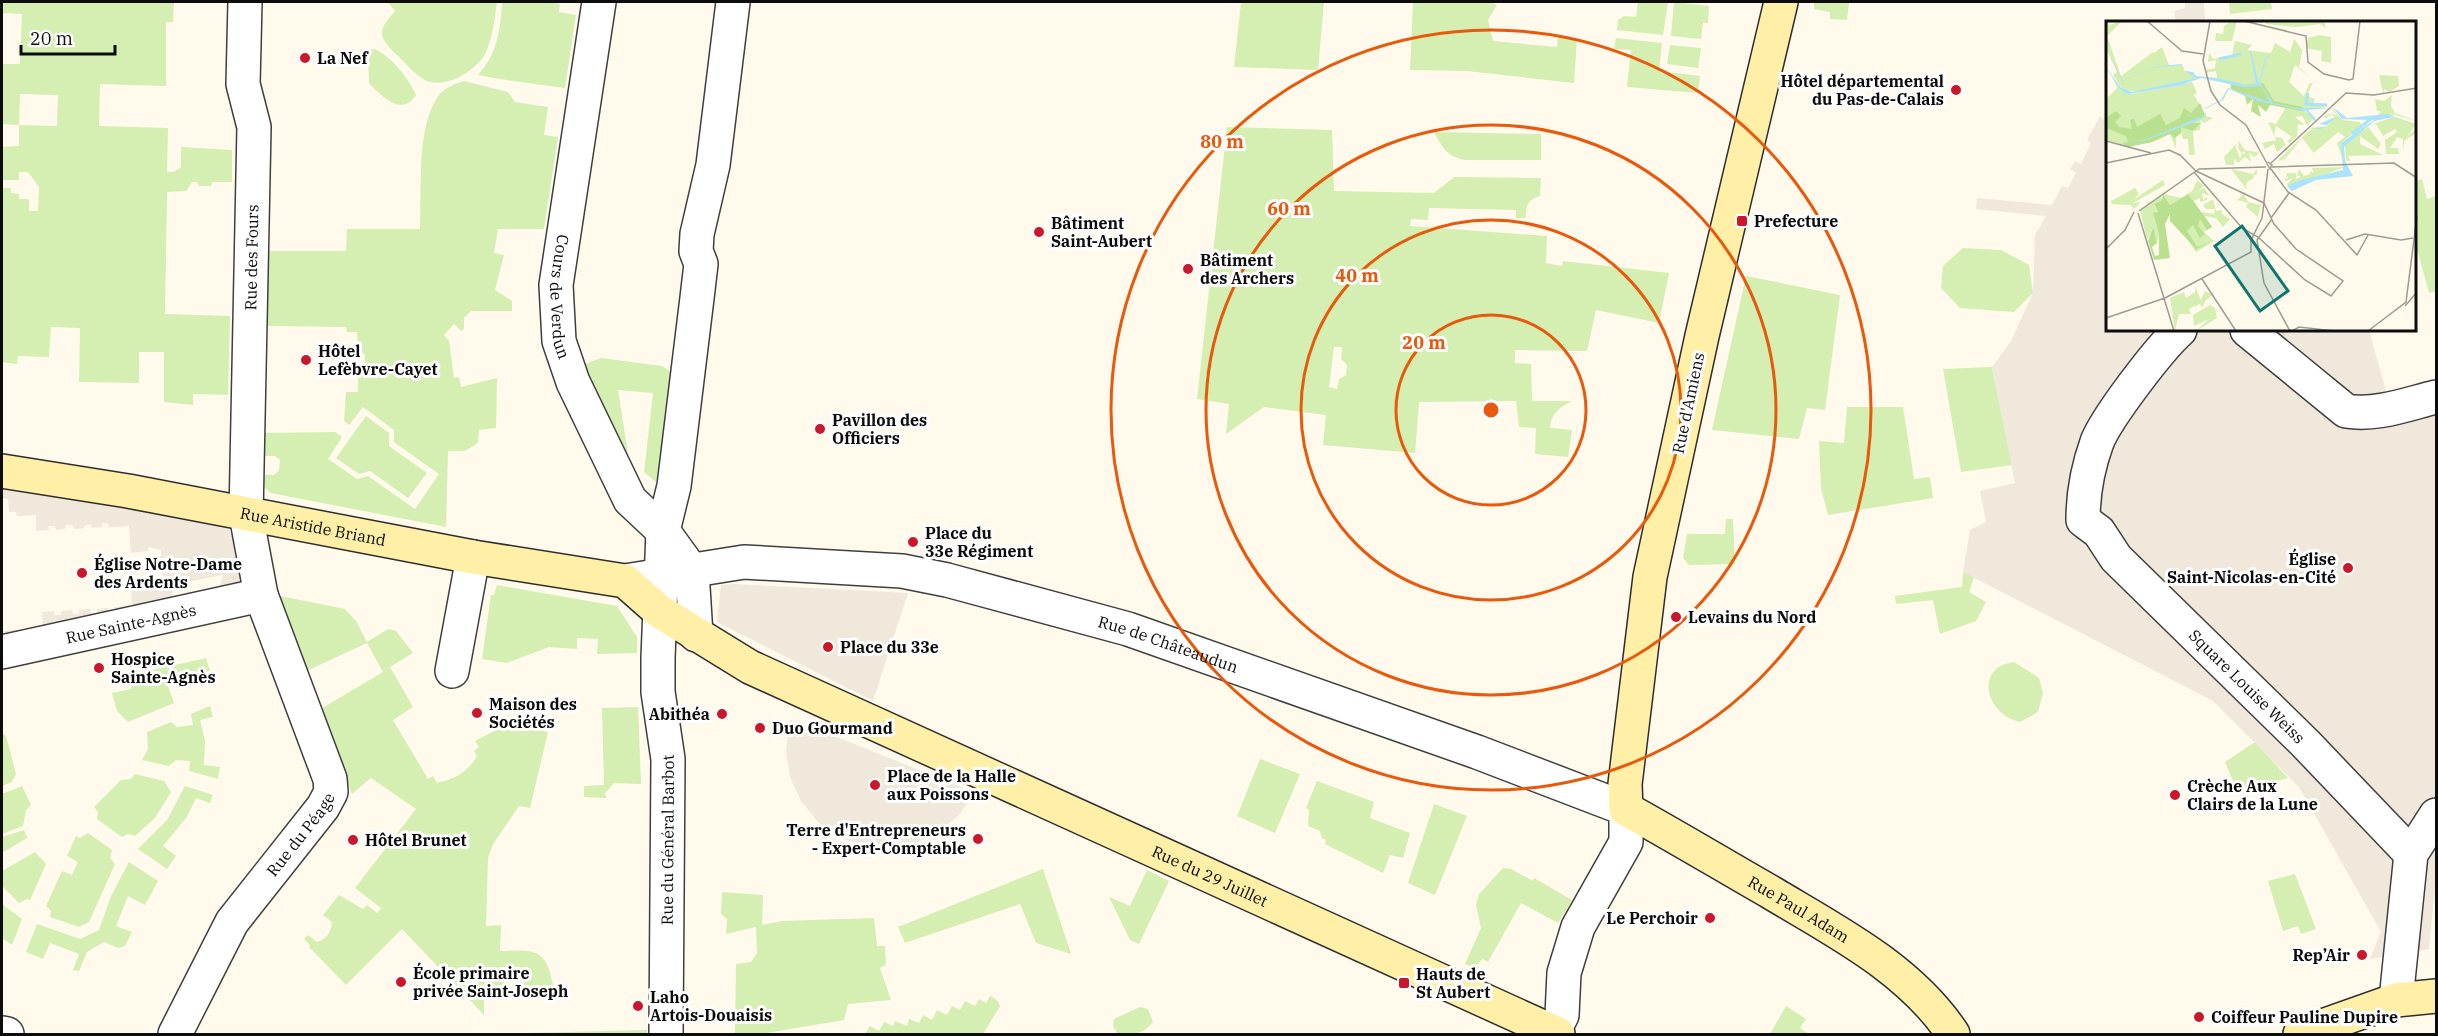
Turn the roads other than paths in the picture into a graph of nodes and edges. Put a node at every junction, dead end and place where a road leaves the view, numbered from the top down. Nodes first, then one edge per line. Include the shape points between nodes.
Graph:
1 (245, 2) edge
2 (598, 2) edge
3 (733, 2) edge
4 (1781, 2) edge
5 (2178, 332) edge
6 (2249, 332) edge
7 (2436, 397) edge
8 (2, 471) edge
9 (246, 514) junction
10 (663, 531) junction
11 (473, 557) junction
12 (677, 574) junction
13 (625, 581) junction
14 (261, 595) junction
15 (659, 611) junction
16 (696, 635) junction
17 (2, 652) edge
18 (452, 671) dead end
19 (1626, 809) junction
20 (2436, 815) edge
21 (2411, 854) junction
22 (2436, 996) edge
23 (2396, 1000) junction
24 (2, 1033) edge
25 (1555, 1034) edge
26 (7, 1035) edge
27 (175, 1035) edge
28 (666, 1035) edge
29 (1953, 1035) edge
30 (2300, 1035) edge

1 - 9 street, Rue des Fours via 243,84 254,127
2 - 10 street, Cours de Verdun via 556,285 559,341 573,382 630,500
3 - 10 street via 714,165 696,242 701,264 674,486
4 - 19 street, Rue d'Amiens via 1650,577 1625,784
5 - 21 street, Square Louise Weiss via 2128,394 2098,440 2086,480 2084,520 2099,532 2116,558 2305,743
6 - 7 street via 2346,411 2363,414
8 - 9 street, Rue Aristide Briand
9 - 11 street, Rue Aristide Briand
9 - 14 street, Rue du Péage
10 - 12 street
10 - 13 street via 643,568
11 - 13 street, Rue Aristide Briand
11 - 18 street
12 - 13 street, Rue de Châteaudun
12 - 15 street, Rue du Général Barbot
12 - 16 street
12 - 19 street, Rue de Châteaudun via 744,562 902,571 947,580 1128,629
13 - 15 street
14 - 17 street, Rue Sainte-Agnès
14 - 27 street, Rue du Péage via 332,792 232,922
15 - 16 street
15 - 28 street, Rue du Général Barbot via 658,692 668,759
16 - 25 street, Rue du 29 Juillet via 723,652 861,718
19 - 25 street via 1626,842 1578,927 1564,973 1562,1015
19 - 29 street, Rue Paul Adam via 1888,966 1934,1008
20 - 21 street
21 - 23 street
22 - 23 street
23 - 30 street
24 - 26 street

